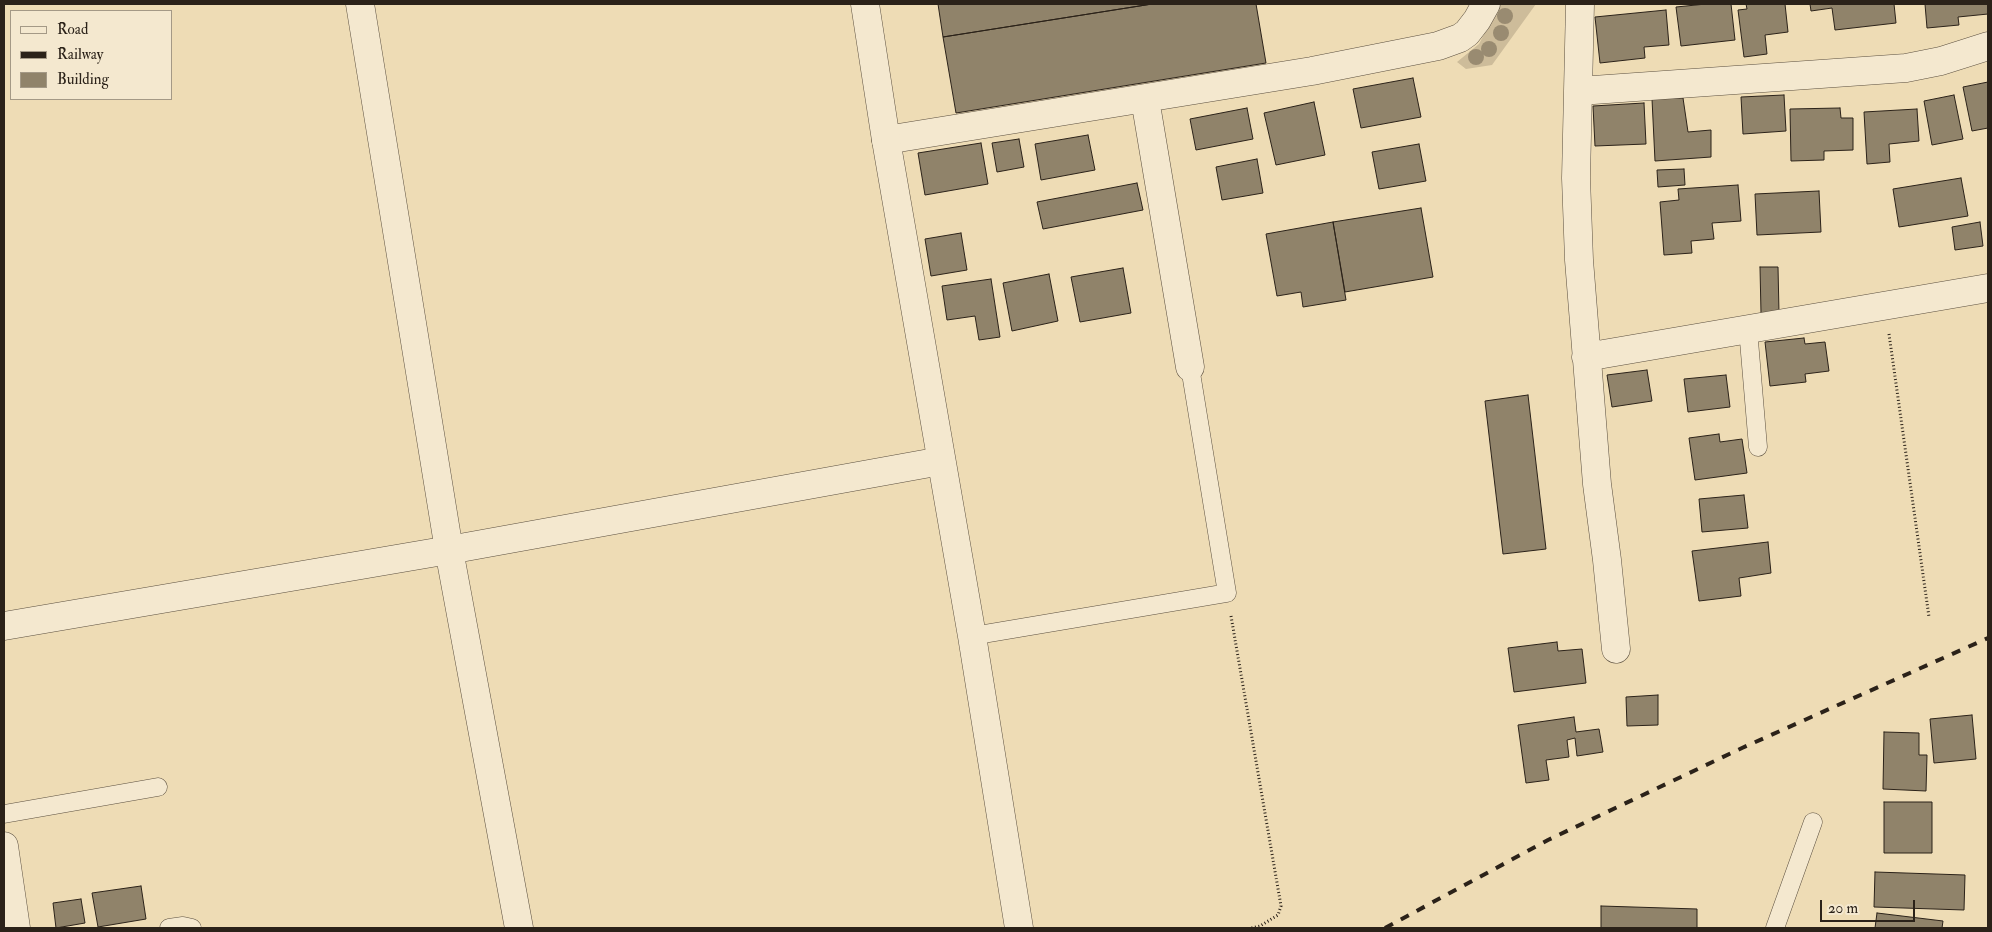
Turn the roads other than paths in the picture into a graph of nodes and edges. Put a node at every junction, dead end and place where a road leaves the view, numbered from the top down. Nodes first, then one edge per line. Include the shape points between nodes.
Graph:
1 (362, 4) edge
2 (865, 4) edge
3 (1486, 4) edge
4 (1580, 4) edge
5 (1988, 46) edge
6 (1579, 91) junction
7 (1145, 99) junction
8 (886, 140) junction
9 (1988, 288) edge
10 (1748, 328) junction
11 (1586, 357) junction
12 (1190, 367) joint
13 (1758, 447) dead end
14 (941, 461) junction
15 (449, 550) junction
16 (4, 626) edge
17 (972, 636) junction
18 (1616, 649) dead end
19 (158, 787) dead end
20 (4, 814) edge
21 (1814, 822) dead end
22 (4, 846) edge
23 (14, 928) edge
24 (169, 928) edge
25 (192, 928) edge
26 (519, 928) edge
27 (1019, 928) edge
28 (1775, 928) edge

1 - 15 street
2 - 8 street
3 - 7 street via 1467,33 1438,46 1359,63
4 - 6 street
5 - 6 street via 1941,61 1897,69
6 - 11 street via 1576,178
7 - 8 street
7 - 12 street
8 - 14 street
9 - 10 street
10 - 11 street
10 - 13 lane
11 - 18 street
12 - 17 lane via 1227,593
14 - 15 street
14 - 17 street
15 - 16 street
15 - 26 street
17 - 27 street
19 - 20 lane
21 - 28 lane
22 - 23 street
24 - 25 lane

